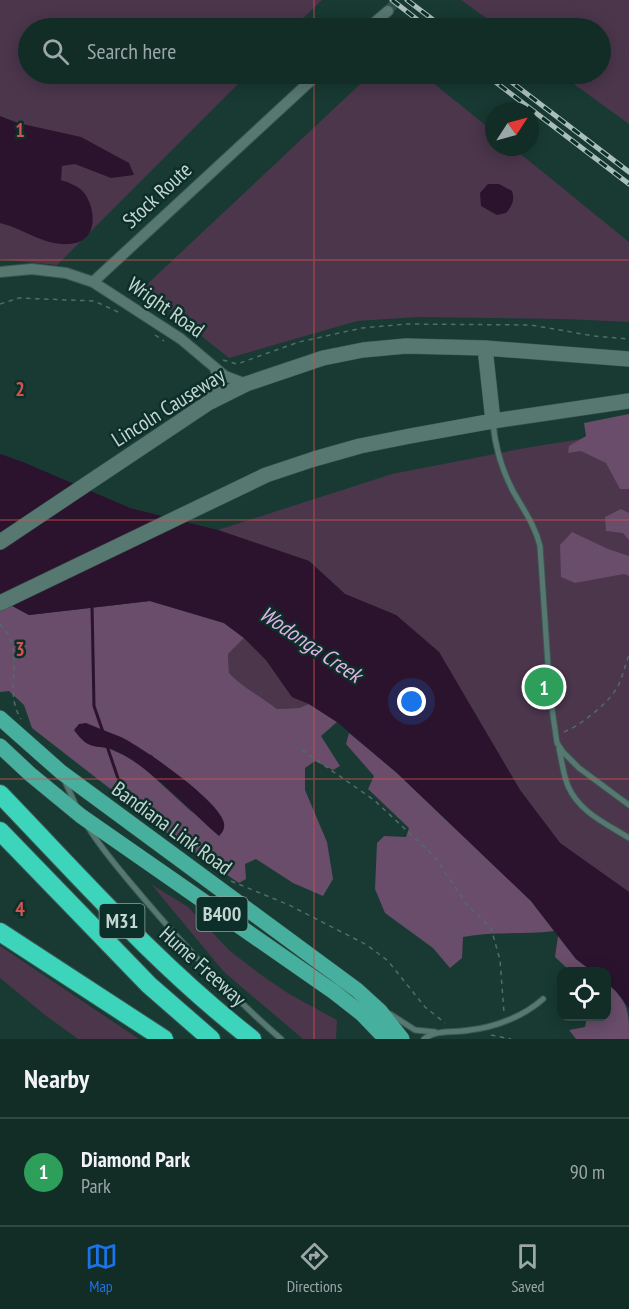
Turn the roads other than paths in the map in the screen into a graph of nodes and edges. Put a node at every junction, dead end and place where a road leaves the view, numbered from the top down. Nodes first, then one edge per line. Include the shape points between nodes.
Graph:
1 (388, 11) tunnel mouth
2 (380, 18) edge
3 (307, 84) edge
4 (0, 272) edge
5 (93, 282) junction
6 (485, 348) junction
7 (629, 359) edge
8 (215, 368) junction
9 (246, 384) junction
10 (629, 401) edge
11 (208, 403) junction
12 (493, 422) junction
13 (0, 542) edge
14 (0, 603) edge
15 (0, 718) edge
16 (0, 746) edge
17 (559, 747) junction
18 (61, 772) junction
19 (0, 794) edge
20 (629, 805) edge
21 (81, 816) junction
22 (0, 831) edge
23 (629, 838) edge
24 (0, 932) edge
25 (543, 999) dead end
26 (373, 1004) junction
27 (442, 1033) junction
28 (164, 1039) edge
29 (211, 1039) edge
30 (252, 1039) edge
31 (281, 1039) edge
32 (386, 1039) edge
33 (402, 1039) edge
34 (424, 1039) edge

1 - 2 street
3 - 5 street, Stock Route
4 - 5 street via 32,268
5 - 8 street, Wright Road via 181,339
6 - 7 main road, Lincoln Causeway
6 - 9 main road, Lincoln Causeway via 406,346 363,350 322,358
6 - 12 main road
8 - 9 street, Wright Road
8 - 11 street via 219,382
9 - 11 main road, Lincoln Causeway
10 - 12 main road
11 - 13 main road, Lincoln Causeway
12 - 14 main road via 360,446 266,475
12 - 17 lane via 502,466 535,528 540,546
15 - 18 main road, Bandiana Link Road / B400
16 - 21 main road, Bandiana Link Road / B400
17 - 20 lane via 579,768
17 - 23 lane via 574,796 593,816
18 - 21 lane
18 - 26 main road, Bandiana Link Road / B400
19 - 30 highway, Hume Freeway / M31 via 152,951
21 - 31 lane via 103,850 176,937
21 - 32 main road, Bandiana Link Road / B400 via 334,992
22 - 29 highway, M31 via 141,977
24 - 28 highway
25 - 27 lane via 527,1012 504,1021
26 - 27 lane via 415,1030
26 - 33 main road, Bandiana Link Road / B400
27 - 34 lane

